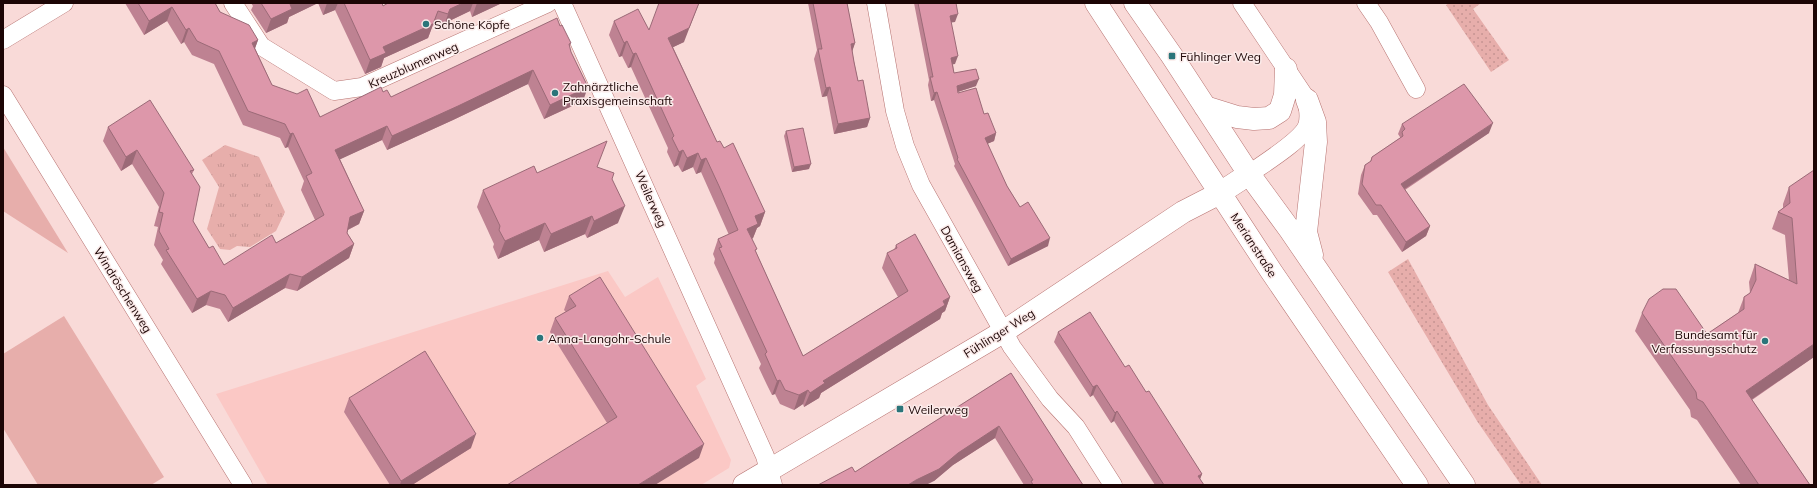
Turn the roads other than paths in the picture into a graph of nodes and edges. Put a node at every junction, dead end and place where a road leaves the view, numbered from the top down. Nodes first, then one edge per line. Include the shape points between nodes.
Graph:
1 (64, 3) edge
2 (233, 3) edge
3 (548, 3) edge
4 (562, 3) edge
5 (876, 3) edge
6 (1096, 3) edge
7 (1135, 3) edge
8 (1242, 3) edge
9 (1366, 3) edge
10 (3, 40) edge
11 (1286, 69) junction
12 (1416, 89) dead end
13 (3, 95) edge
14 (1307, 100) junction
15 (1205, 107) junction
16 (1249, 174) junction
17 (1220, 193) junction
18 (1315, 266) junction
19 (1003, 332) junction
20 (771, 478) edge
21 (244, 485) edge
22 (744, 485) edge
23 (1113, 485) edge
24 (1417, 485) edge
25 (1464, 485) edge

1 - 10 street
2 - 3 street, Kreuzblumenweg via 261,46 334,91 362,87
4 - 20 street, Weilerweg via 765,456
5 - 19 street, Damiansweg via 895,110 905,146 921,185
6 - 17 street, Merianstraße
7 - 15 street
8 - 11 street
9 - 12 street
11 - 14 street
11 - 15 street via 1280,111 1269,118 1237,117
13 - 21 street, Windröschenweg
14 - 16 street via 1307,125 1297,138
14 - 18 street via 1315,122 1316,142 1306,232
15 - 16 street
16 - 17 street, Fühlinger Weg
16 - 18 street
17 - 19 street, Fühlinger Weg via 1183,212
17 - 24 street, Merianstraße
18 - 25 street
19 - 20 street, Fühlinger Weg
19 - 23 street, Damiansweg via 1050,399 1076,427
20 - 22 street, Fühlinger Weg

